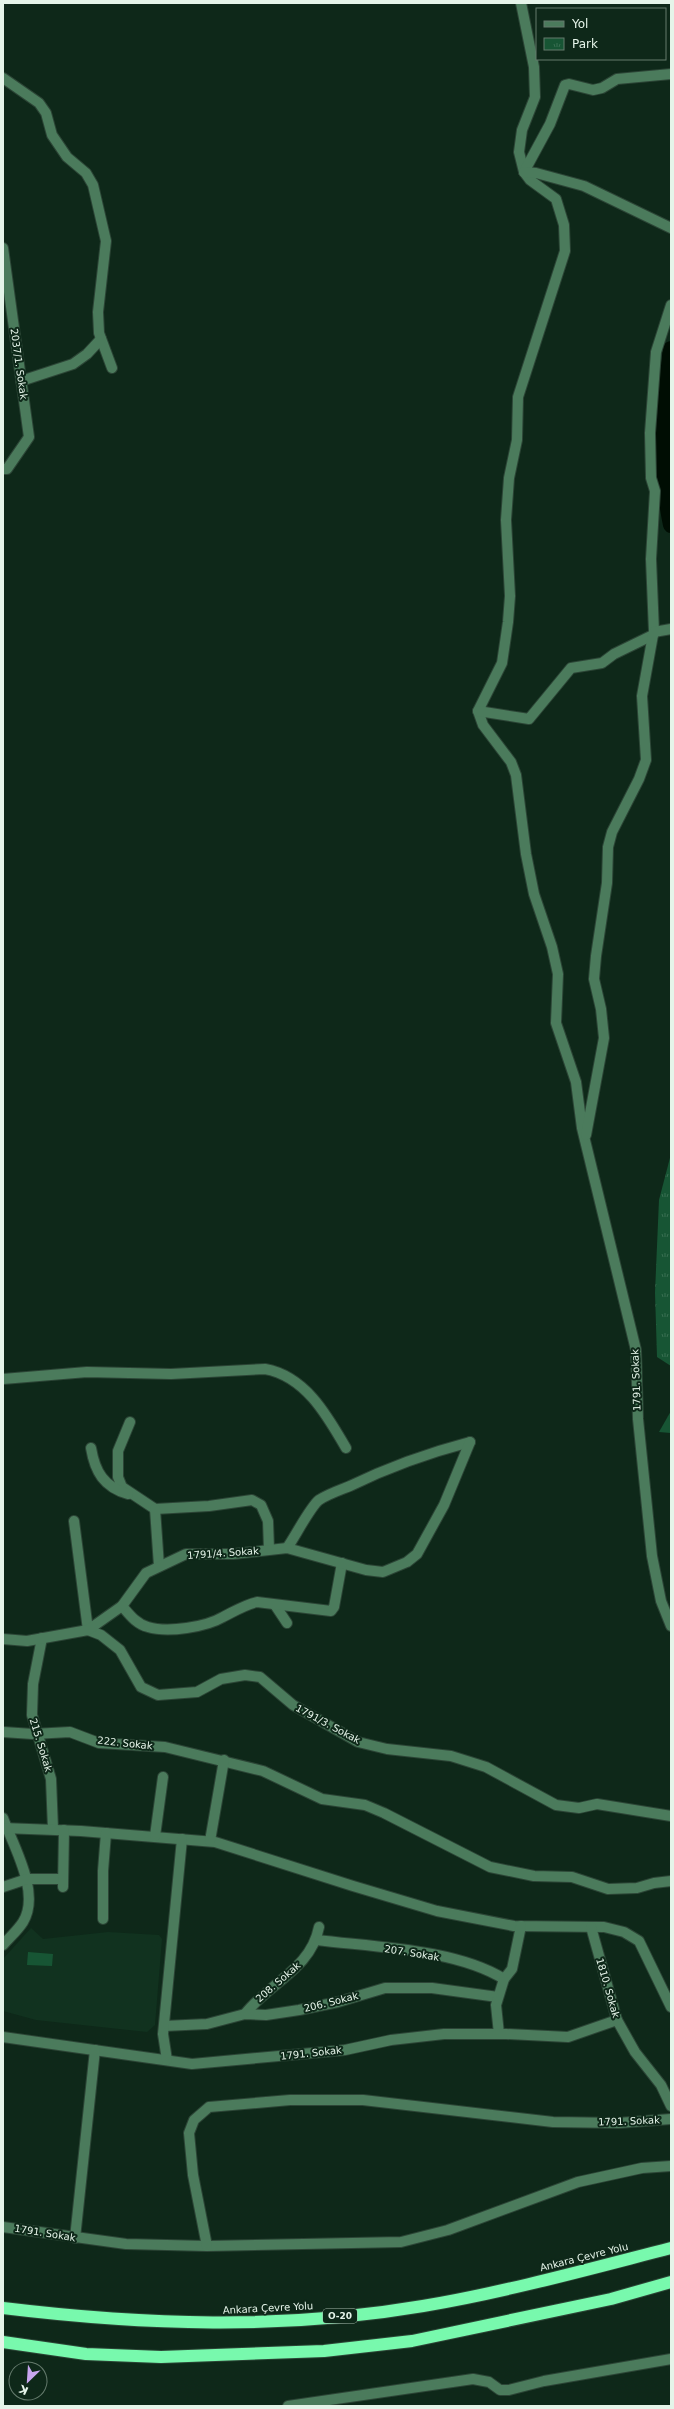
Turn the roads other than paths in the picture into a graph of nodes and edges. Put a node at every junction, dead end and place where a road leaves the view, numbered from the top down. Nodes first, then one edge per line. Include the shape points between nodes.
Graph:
1 (521, 3) edge
2 (671, 74) edge
3 (3, 78) edge
4 (524, 172) junction
5 (671, 228) edge
6 (3, 248) edge
7 (671, 305) edge
8 (101, 339) junction
9 (112, 368) dead end
10 (22, 381) junction
11 (3, 469) edge
12 (671, 629) edge
13 (654, 634) junction
14 (478, 712) junction
15 (585, 1137) junction
16 (3, 1379) edge
17 (130, 1422) dead end
18 (91, 1448) dead end
19 (346, 1448) dead end
20 (132, 1495) junction
21 (155, 1509) junction
22 (74, 1521) dead end
23 (287, 1548) junction
24 (269, 1549) junction
25 (342, 1563) junction
26 (159, 1566) junction
27 (275, 1605) junction
28 (122, 1606) junction
29 (287, 1623) dead end
30 (671, 1626) edge
31 (88, 1630) junction
32 (42, 1638) junction
33 (3, 1639) edge
34 (3, 1732) edge
35 (38, 1734) junction
36 (224, 1760) junction
37 (163, 1777) dead end
38 (671, 1816) edge
39 (4, 1824) edge
40 (53, 1829) junction
41 (64, 1830) junction
42 (106, 1832) junction
43 (155, 1836) junction
44 (182, 1839) junction
45 (210, 1841) junction
46 (26, 1879) junction
47 (671, 1881) edge
48 (3, 1887) edge
49 (103, 1919) dead end
50 (522, 1926) junction
51 (319, 1927) dead end
52 (591, 1927) junction
53 (316, 1940) junction
54 (3, 1945) edge
55 (504, 1979) junction
56 (498, 1997) junction
57 (671, 2007) edge
58 (245, 2014) junction
59 (617, 2020) junction
60 (164, 2026) junction
61 (499, 2034) junction
62 (3, 2037) edge
63 (94, 2050) junction
64 (167, 2060) junction
65 (671, 2106) edge
66 (671, 2119) edge
67 (671, 2166) edge
68 (3, 2227) edge
69 (75, 2238) junction
70 (206, 2246) junction
71 (671, 2248) edge
72 (671, 2282) edge
73 (3, 2308) edge
74 (3, 2342) edge
75 (671, 2359) edge
76 (288, 2406) edge

1 - 4 street via 534,67 535,96 519,143
2 - 4 street via 617,79 593,90 565,85 550,124
3 - 8 street via 39,102 46,113 52,135 67,157 86,173 93,185 106,241 98,312
4 - 5 street via 584,186
4 - 14 street via 530,180 556,199 564,225 565,251 518,397 516,440 509,478 506,520 510,596 508,622 502,663
6 - 10 street, 2037/1. Sokak
7 - 13 street via 656,352 650,433 651,478 655,491 651,558
8 - 9 street
8 - 10 street via 73,364
10 - 11 street, 2037/1. Sokak via 30,437 7,469
12 - 13 street
13 - 14 street via 614,654 602,663 571,668 528,719
13 - 15 street via 642,696 646,760 639,780 612,832 608,847 607,884 594,979 604,1038
14 - 15 street, 1791. Sokak via 483,725 511,762 516,775 534,894 552,947 558,974 556,1023 576,1082
15 - 30 street, 1791. Sokak via 636,1350 638,1419 652,1556 661,1601
16 - 19 street via 87,1372 171,1374 265,1369 275,1371 294,1381 317,1403
17 - 20 street via 118,1452 118,1477 122,1487
18 - 20 street via 100,1476 114,1490
20 - 21 street
21 - 24 street via 252,1500 261,1505 268,1521
21 - 26 street
22 - 31 street
23 - 24 street, 1791/4. Sokak
23 - 25 street, 1791/4. Sokak
23 - 25 street, 1791/4. Sokak via 318,1501 385,1468 470,1442 444,1505 418,1554 407,1562 383,1572
24 - 26 street, 1791/4. Sokak via 233,1554 186,1554
25 - 27 street via 334,1607 331,1611
26 - 28 street, 1791/4. Sokak via 142,1578
27 - 28 street via 257,1602 204,1625 168,1628 148,1627 137,1622
27 - 29 street
28 - 31 street, 1791/4. Sokak
31 - 32 street
31 - 38 street, 1791/3. Sokak via 101,1635 120,1650 141,1688 158,1695 197,1692 221,1679 245,1675 260,1677 293,1706 358,1742 387,1749 451,1756 486,1766 556,1805 579,1808 597,1804
32 - 33 street
32 - 35 street, 215. Sokak via 33,1684 32,1715
34 - 35 street, 222. Sokak
35 - 36 street, 222. Sokak via 70,1732 99,1743 165,1747
35 - 40 street, 215. Sokak via 51,1778
36 - 45 street
36 - 47 street via 263,1771 322,1799 365,1805 490,1867 534,1876 572,1878 608,1889 637,1888
37 - 43 street
39 - 40 street
39 - 46 street
40 - 41 street
41 - 42 street
41 - 46 street via 63,1883
42 - 43 street
42 - 49 street
43 - 44 street
44 - 45 street
44 - 60 street
45 - 50 street via 437,1911
46 - 48 street
46 - 54 street via 28,1899 24,1922
50 - 52 street
50 - 55 street via 512,1969
51 - 53 street, 208. Sokak
52 - 57 street via 624,1932 639,1942
52 - 59 street, 1810. Sokak
53 - 55 street, 207. Sokak via 422,1953 467,1963
53 - 58 street, 208. Sokak via 313,1948 292,1972 261,1996
55 - 56 street
56 - 58 street, 206. Sokak via 432,1988 385,1988 299,2010 266,2015
56 - 61 street via 496,2005
58 - 60 street, 206. Sokak via 208,2024
59 - 61 street, 1791. Sokak via 568,2037
59 - 65 street, 1810. Sokak via 635,2052 661,2085
60 - 64 street
61 - 64 street, 1791. Sokak via 444,2034 392,2040 345,2050 259,2059 192,2064
62 - 63 street, 1791. Sokak
63 - 64 street, 1791. Sokak
63 - 69 street
66 - 70 street, 1791. Sokak via 618,2123 553,2122 363,2100 290,2100 209,2107 194,2120 189,2133 193,2175
67 - 70 street, 1791. Sokak via 642,2168 578,2182 448,2230 401,2242
68 - 69 street, 1791. Sokak
69 - 70 street, 1791. Sokak via 126,2244
71 - 73 highway, Ankara Çevre Yolu / O-20 via 512,2288 430,2305 337,2316 248,2323 161,2323 76,2317
72 - 74 highway via 611,2299 412,2341 324,2351 161,2357 86,2354
75 - 76 street via 544,2381 509,2390 500,2390 489,2382 473,2379

